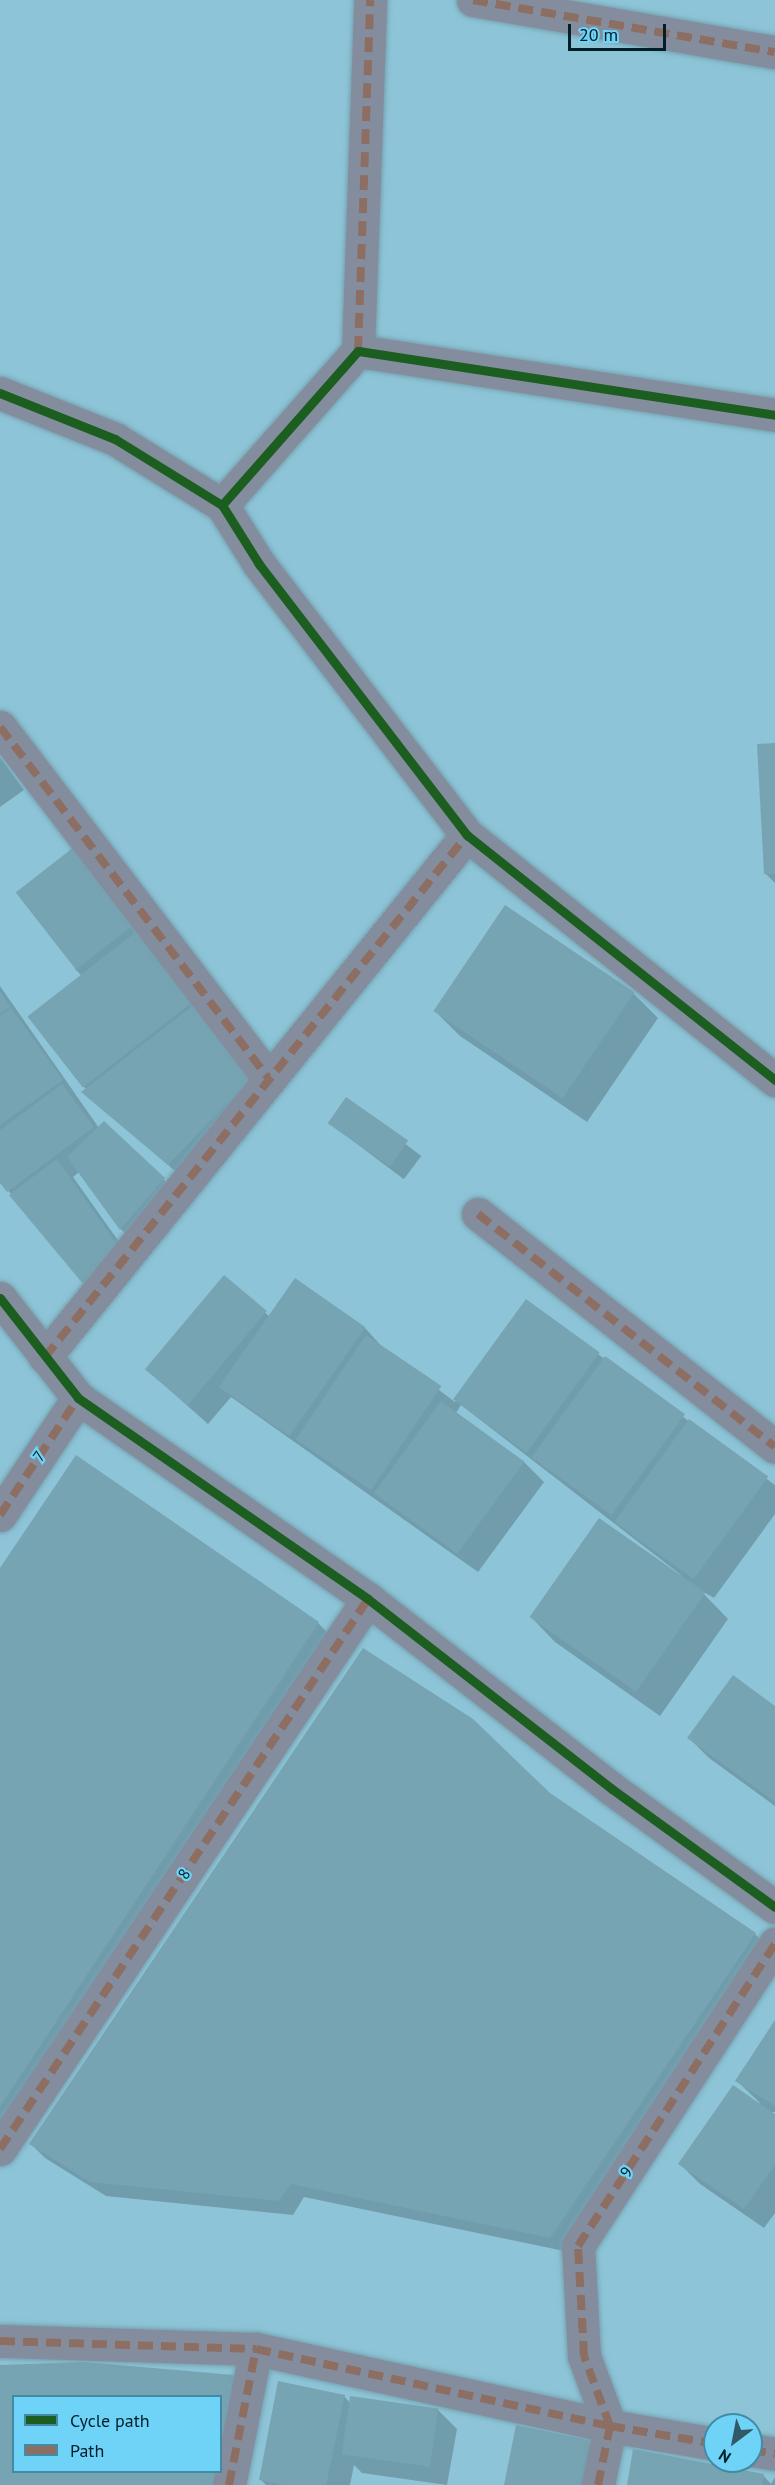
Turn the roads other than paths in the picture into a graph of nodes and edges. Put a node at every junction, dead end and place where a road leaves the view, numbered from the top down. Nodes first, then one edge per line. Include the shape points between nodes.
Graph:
1 (370, 0) edge
2 (473, 0) edge
3 (775, 52) edge
4 (358, 351) junction
5 (0, 393) edge
6 (775, 415) edge
7 (222, 505) junction
8 (0, 727) edge
9 (467, 835) junction
10 (268, 1077) junction
11 (775, 1080) edge
12 (478, 1214) dead end
13 (0, 1298) edge
14 (45, 1357) junction
15 (78, 1398) junction
16 (775, 1447) edge
17 (0, 1515) edge
18 (368, 1599) junction
19 (775, 1907) edge
20 (775, 1944) edge
21 (0, 2149) edge
22 (0, 2341) edge
23 (256, 2349) junction
24 (610, 2426) junction
25 (703, 2442) edge
26 (229, 2485) edge
27 (598, 2485) edge

1 - 4 street
2 - 3 street
4 - 6 street
4 - 7 street
5 - 7 street via 115,439
7 - 9 street via 259,564
8 - 10 street
9 - 10 street
9 - 11 street
10 - 14 street
12 - 16 street
13 - 14 street
14 - 15 street
15 - 17 street, 7
15 - 18 street
18 - 19 street via 612,1789
18 - 21 street, 8
20 - 24 street, 9 via 578,2246 584,2356
22 - 23 street
23 - 24 street
23 - 26 street
24 - 25 street
24 - 27 street

